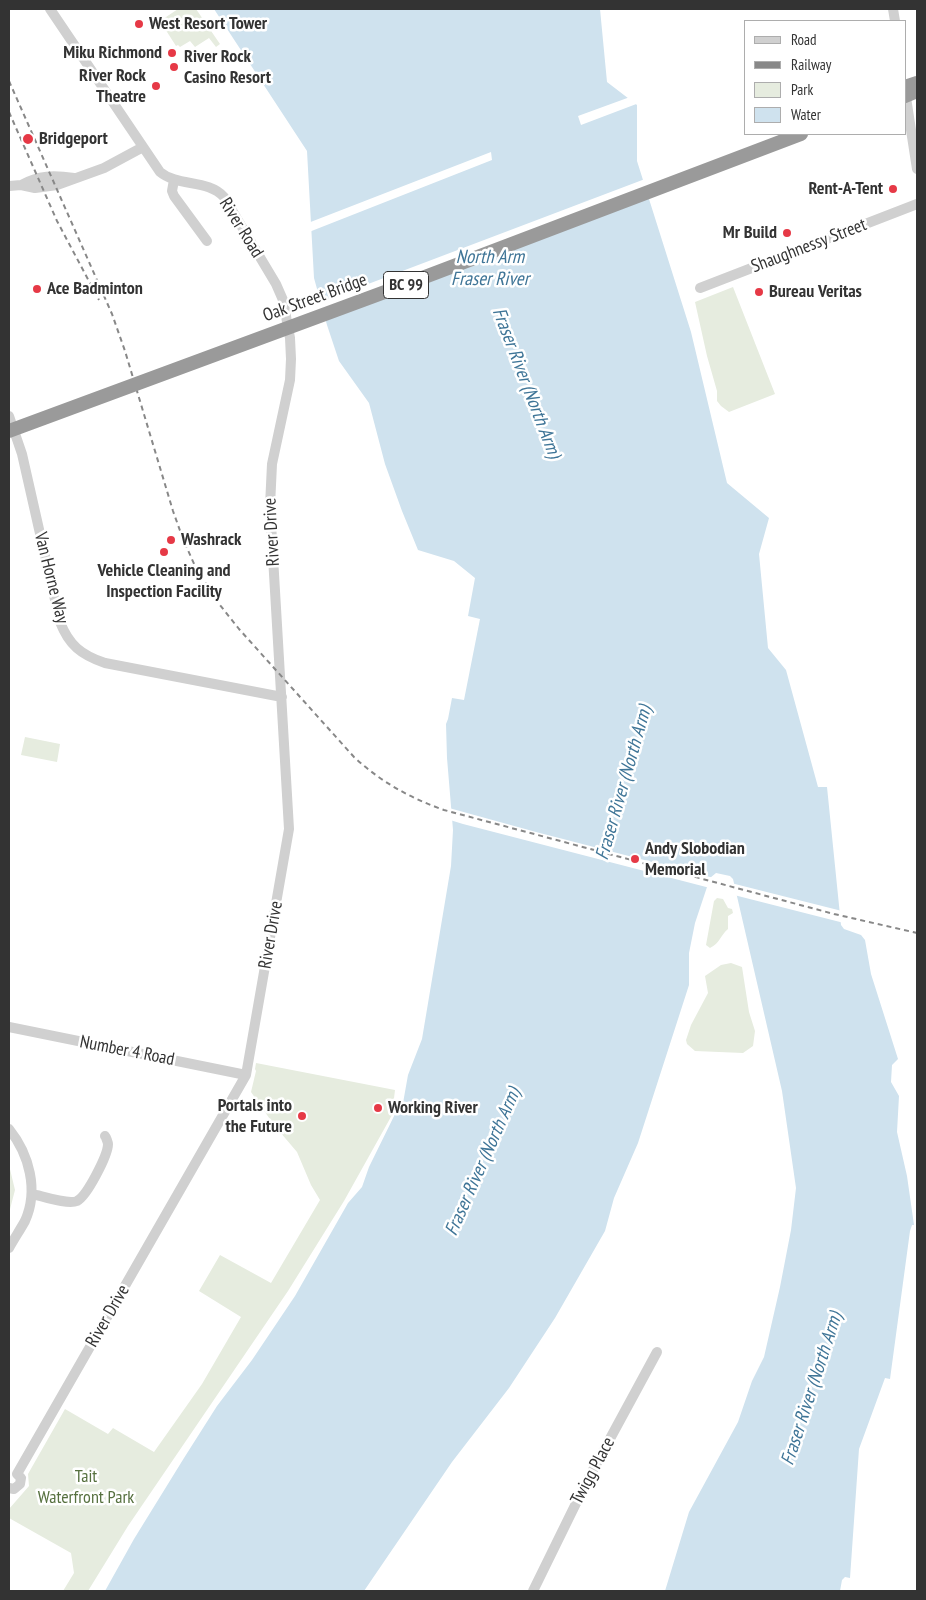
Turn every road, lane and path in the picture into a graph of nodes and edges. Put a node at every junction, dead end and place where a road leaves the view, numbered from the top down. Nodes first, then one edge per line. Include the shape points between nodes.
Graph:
1 (50, 9) edge
2 (906, 94) edge
3 (779, 135) edge
4 (799, 135) edge
5 (142, 146) junction
6 (917, 169) edge
7 (174, 180) junction
8 (9, 186) edge
9 (917, 204) edge
10 (207, 241) dead end
11 (700, 288) dead end
12 (290, 338) joint
13 (9, 416) edge
14 (9, 424) edge
15 (9, 431) edge
16 (282, 697) junction
17 (9, 1027) edge
18 (246, 1075) junction
19 (9, 1129) edge
20 (105, 1136) dead end
21 (32, 1194) junction
22 (9, 1248) edge
23 (657, 1352) dead end
24 (13, 1474) edge
25 (9, 1488) edge
26 (533, 1591) edge

1 - 5 street, River Road
2 - 6 street
3 - 14 highway, Oak Street Bridge / BC 99
4 - 15 highway, Oak Street Bridge / BC 99, bridge
5 - 7 street, River Road via 160,172
5 - 8 street via 111,164 48,187
7 - 10 street via 174,196
7 - 12 street, River Road via 214,189 224,198 280,292
9 - 11 street, Shaughnessy Street
12 - 16 street, River Drive via 290,380 274,449 270,489
13 - 16 street, Van Horne Way via 22,454 60,622 76,648 105,663
16 - 18 street, River Drive via 289,814 287,844
17 - 18 street, Number 4 Road
18 - 24 street, River Drive
19 - 21 street via 26,1158
20 - 21 street via 108,1144 106,1154 88,1190 77,1201
21 - 22 street via 25,1221
23 - 26 street, Twigg Place via 586,1483
24 - 25 street, River Drive via 20,1478 20,1484 14,1489

